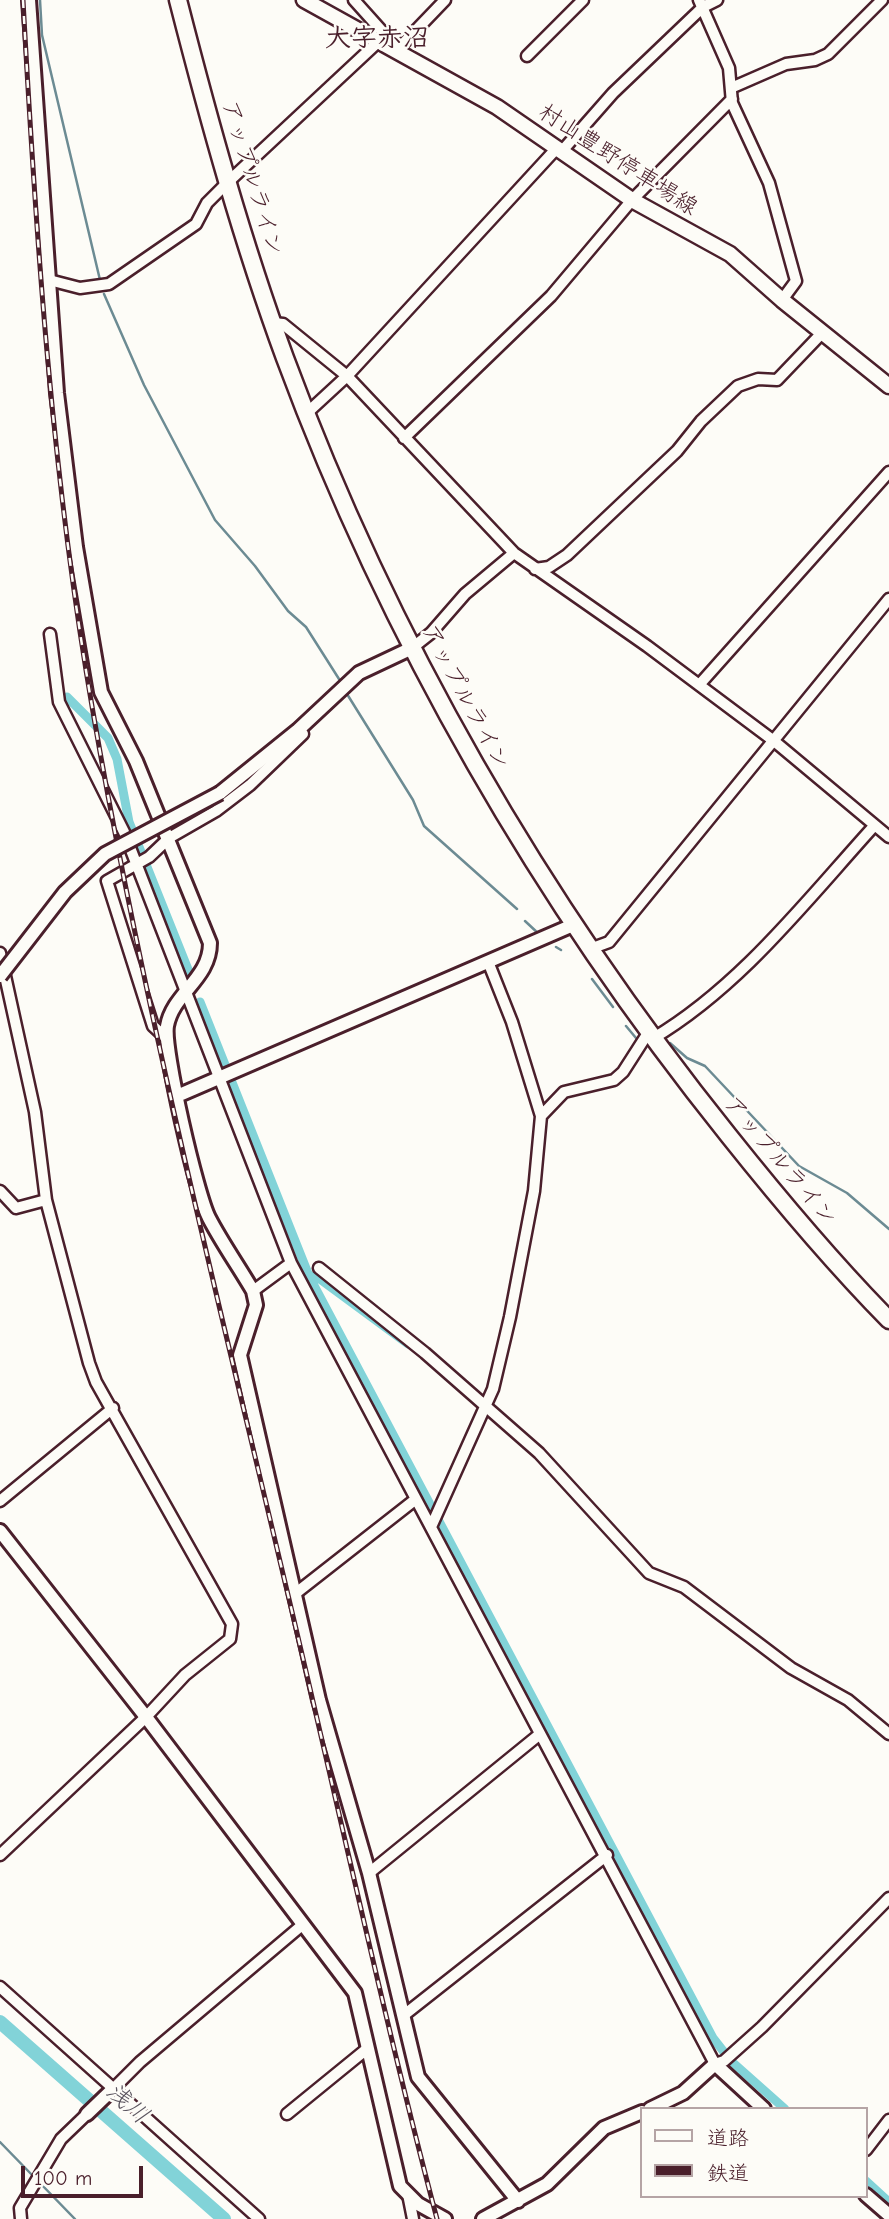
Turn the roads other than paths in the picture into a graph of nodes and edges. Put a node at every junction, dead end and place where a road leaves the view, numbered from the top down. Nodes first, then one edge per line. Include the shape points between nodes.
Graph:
1 (29, 0) edge
2 (178, 0) edge
3 (304, 0) edge
4 (354, 0) edge
5 (445, 0) edge
6 (583, 0) edge
7 (717, 0) edge
8 (883, 0) edge
9 (701, 4) edge
10 (379, 41) junction
11 (400, 51) junction
12 (527, 56) dead end
13 (732, 93) junction
14 (559, 150) junction
15 (227, 183) junction
16 (632, 200) junction
17 (49, 280) junction
18 (782, 300) junction
19 (273, 323) junction
20 (822, 332) junction
21 (347, 376) junction
22 (889, 386) edge
23 (307, 412) junction
24 (404, 438) junction
25 (889, 472) edge
26 (514, 554) junction
27 (535, 569) junction
28 (889, 599) edge
29 (50, 634) dead end
30 (412, 648) junction
31 (699, 685) junction
32 (298, 730) junction
33 (774, 741) junction
34 (874, 826) junction
35 (889, 836) edge
36 (169, 838) junction
37 (141, 860) junction
38 (573, 925) junction
39 (590, 950) junction
40 (0, 953) edge
41 (489, 964) junction
42 (0, 976) edge
43 (188, 993) junction
44 (650, 1036) junction
45 (166, 1038) junction
46 (227, 1076) junction
47 (177, 1096) junction
48 (541, 1116) junction
49 (0, 1191) edge
50 (46, 1200) junction
51 (291, 1263) junction
52 (319, 1268) dead end
53 (253, 1291) junction
54 (889, 1320) edge
55 (113, 1408) junction
56 (486, 1409) junction
57 (416, 1499) junction
58 (0, 1501) edge
59 (433, 1524) junction
60 (0, 1531) edge
61 (296, 1594) junction
62 (146, 1717) junction
63 (540, 1734) junction
64 (889, 1734) edge
65 (0, 1855) edge
66 (607, 1855) junction
67 (369, 1873) junction
68 (889, 1898) edge
69 (301, 1926) junction
70 (0, 1987) edge
71 (404, 2015) junction
72 (368, 2048) junction
73 (724, 2060) junction
74 (112, 2090) junction
75 (654, 2107) edge
76 (762, 2107) edge
77 (287, 2113) dead end
78 (640, 2113) edge
79 (87, 2114) joint
80 (889, 2120) edge
81 (868, 2147) edge
82 (408, 2194) junction
83 (868, 2197) edge
84 (518, 2201) junction
85 (889, 2215) edge
86 (21, 2219) edge
87 (258, 2219) edge
88 (413, 2219) edge
89 (445, 2219) edge
90 (483, 2219) edge

1 - 17 street
2 - 15 highway, アップルライン
3 - 10 main road, 村山豊野停車場線
4 - 11 street
5 - 11 street
6 - 12 street
7 - 9 street
8 - 13 street via 828,54 786,64
9 - 13 street via 729,68
9 - 14 street
10 - 11 main road, 村山豊野停車場線
10 - 15 street
11 - 14 main road, 村山豊野停車場線 via 497,107
13 - 16 street
13 - 18 street via 769,183 796,281
14 - 16 main road, 村山豊野停車場線
14 - 21 street
15 - 17 street via 207,203 196,223 109,284 80,288
15 - 19 highway, アップルライン
16 - 18 main road, 村山豊野停車場線 via 730,254
16 - 24 street via 551,296
17 - 36 street via 76,547 101,692
18 - 20 main road, 村山豊野停車場線
19 - 21 street via 284,324
19 - 23 highway, アップルライン
20 - 22 main road, 村山豊野停車場線
20 - 27 street via 777,380 758,379 738,386 568,555 549,567
21 - 23 street
21 - 24 street
23 - 30 highway, アップルライン
24 - 26 street
25 - 31 street
26 - 27 street
26 - 30 street via 465,594 431,634
27 - 31 street
28 - 33 street
29 - 37 street via 59,702
30 - 32 street via 359,673
30 - 38 highway, アップルライン via 494,797
31 - 33 street
32 - 36 street via 303,734 250,785
32 - 42 street, bridge via 220,793 105,854 65,892
33 - 34 street
33 - 39 street via 609,942
34 - 35 street
34 - 44 street via 746,966 669,1029
36 - 37 street
36 - 43 street via 210,943 209,961
37 - 43 street
37 - 45 street via 107,880 153,1026
38 - 39 highway, アップルライン
38 - 41 street
39 - 44 highway, アップルライン
40 - 50 street via 35,1112
41 - 46 street
41 - 48 street
43 - 45 street via 167,1024
43 - 46 street
44 - 48 street via 614,1080 564,1092
44 - 54 highway, アップルライン via 794,1217
45 - 47 street
46 - 47 street
46 - 51 street
47 - 53 street via 201,1200
48 - 56 street via 534,1192 510,1317
49 - 50 street via 16,1208
50 - 55 street via 89,1363
51 - 53 street
51 - 57 street
52 - 56 street
53 - 61 street via 256,1305 240,1355
55 - 58 street
55 - 62 street via 232,1623 230,1639 185,1675
56 - 59 street
56 - 64 street via 539,1453 649,1573 684,1587 791,1668 848,1700
57 - 59 street
57 - 61 street
59 - 63 street
60 - 62 street
61 - 67 street via 319,1700
62 - 65 street
62 - 69 street
63 - 66 street
63 - 67 street
66 - 71 street
66 - 73 street
67 - 71 street
68 - 73 street
69 - 72 street via 355,1993
69 - 74 street
70 - 74 street
71 - 84 street via 418,2077
72 - 77 street
72 - 82 street via 400,2186
73 - 75 street via 683,2093
73 - 76 street
74 - 79 street
74 - 87 street
78 - 84 street via 604,2128 547,2184
79 - 86 street via 61,2139 20,2208
80 - 81 street
82 - 88 street
82 - 89 street
83 - 85 street
84 - 90 street

